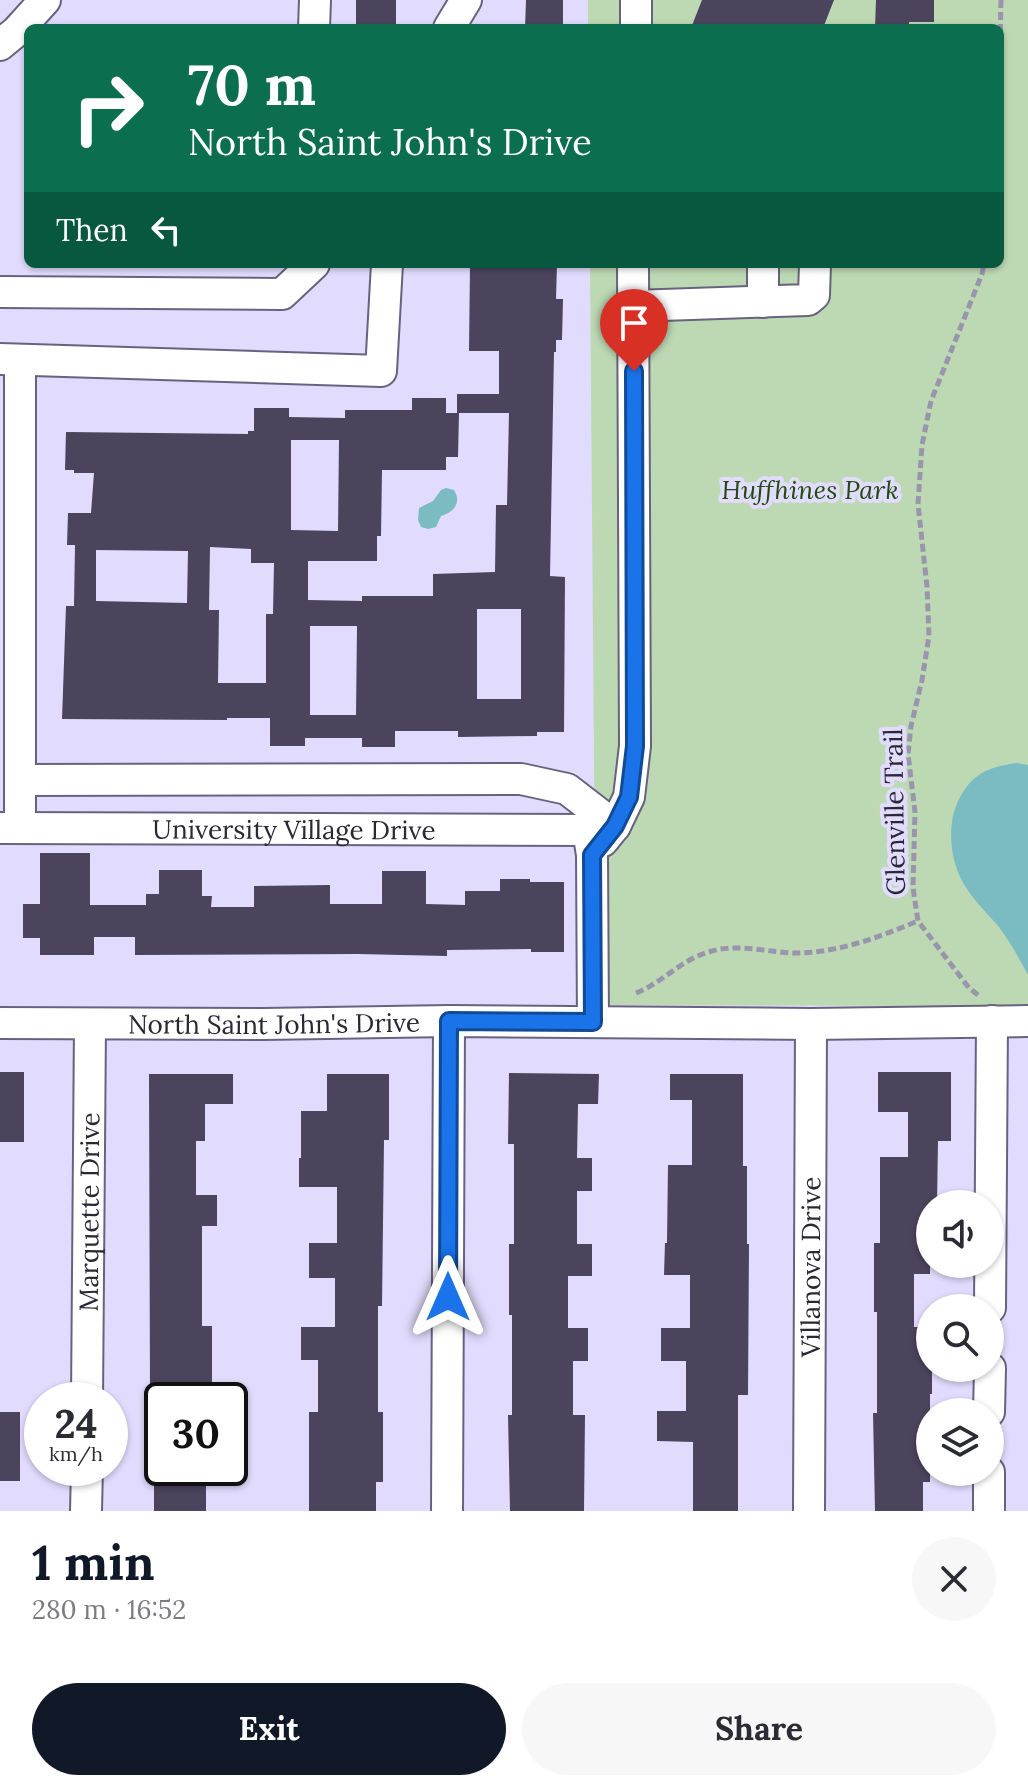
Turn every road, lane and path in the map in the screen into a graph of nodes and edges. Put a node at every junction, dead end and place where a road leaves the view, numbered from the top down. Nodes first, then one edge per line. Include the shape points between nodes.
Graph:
1 (45, 0) edge
2 (315, 0) edge
3 (466, 0) edge
4 (636, 0) edge
5 (1001, 0) edge
6 (314, 24) edge
7 (451, 24) edge
8 (636, 24) edge
9 (1000, 24) edge
10 (0, 45) edge
11 (310, 268) edge
12 (387, 268) edge
13 (633, 268) edge
14 (763, 268) edge
15 (815, 268) edge
16 (983, 268) edge
17 (0, 292) edge
18 (763, 302) junction
19 (633, 306) junction
20 (10, 360) edge
21 (20, 780) junction
22 (10, 828) edge
23 (598, 837) junction
24 (918, 921) junction
25 (990, 1010) junction
26 (593, 1014) junction
27 (449, 1021) junction
28 (1028, 1021) edge
29 (0, 1023) edge
30 (90, 1024) junction
31 (811, 1024) junction
32 (990, 1294) edge
33 (87, 1382) edge
34 (87, 1486) edge
35 (989, 1486) edge
36 (86, 1511) edge
37 (447, 1511) edge
38 (809, 1511) edge
39 (989, 1511) edge

1 - 10 street
2 - 6 street
3 - 7 street
4 - 8 street
5 - 9 path
11 - 17 street via 282,294
12 - 20 street via 381,371
13 - 19 street
14 - 18 street
15 - 18 street via 814,295 808,300
16 - 24 path, Glenville Trail via 931,401 922,445 918,504 929,636 908,754
18 - 19 street
19 - 23 street via 635,746 629,797
20 - 21 street
21 - 22 street
21 - 23 street via 521,779 567,789
22 - 23 street, University Village Drive
23 - 26 street
24 - 25 path, Glenville Trail
24 - 26 path via 840,948 798,953 713,950
25 - 28 street, North Saint John's Drive
25 - 31 street, North Saint John's Drive
25 - 32 street
26 - 27 street, North Saint John's Drive
26 - 31 street, North Saint John's Drive
27 - 30 street, North Saint John's Drive
27 - 37 street
29 - 30 street, North Saint John's Drive
30 - 33 street, Marquette Drive
31 - 38 street, Villanova Drive
34 - 36 street
35 - 39 street

